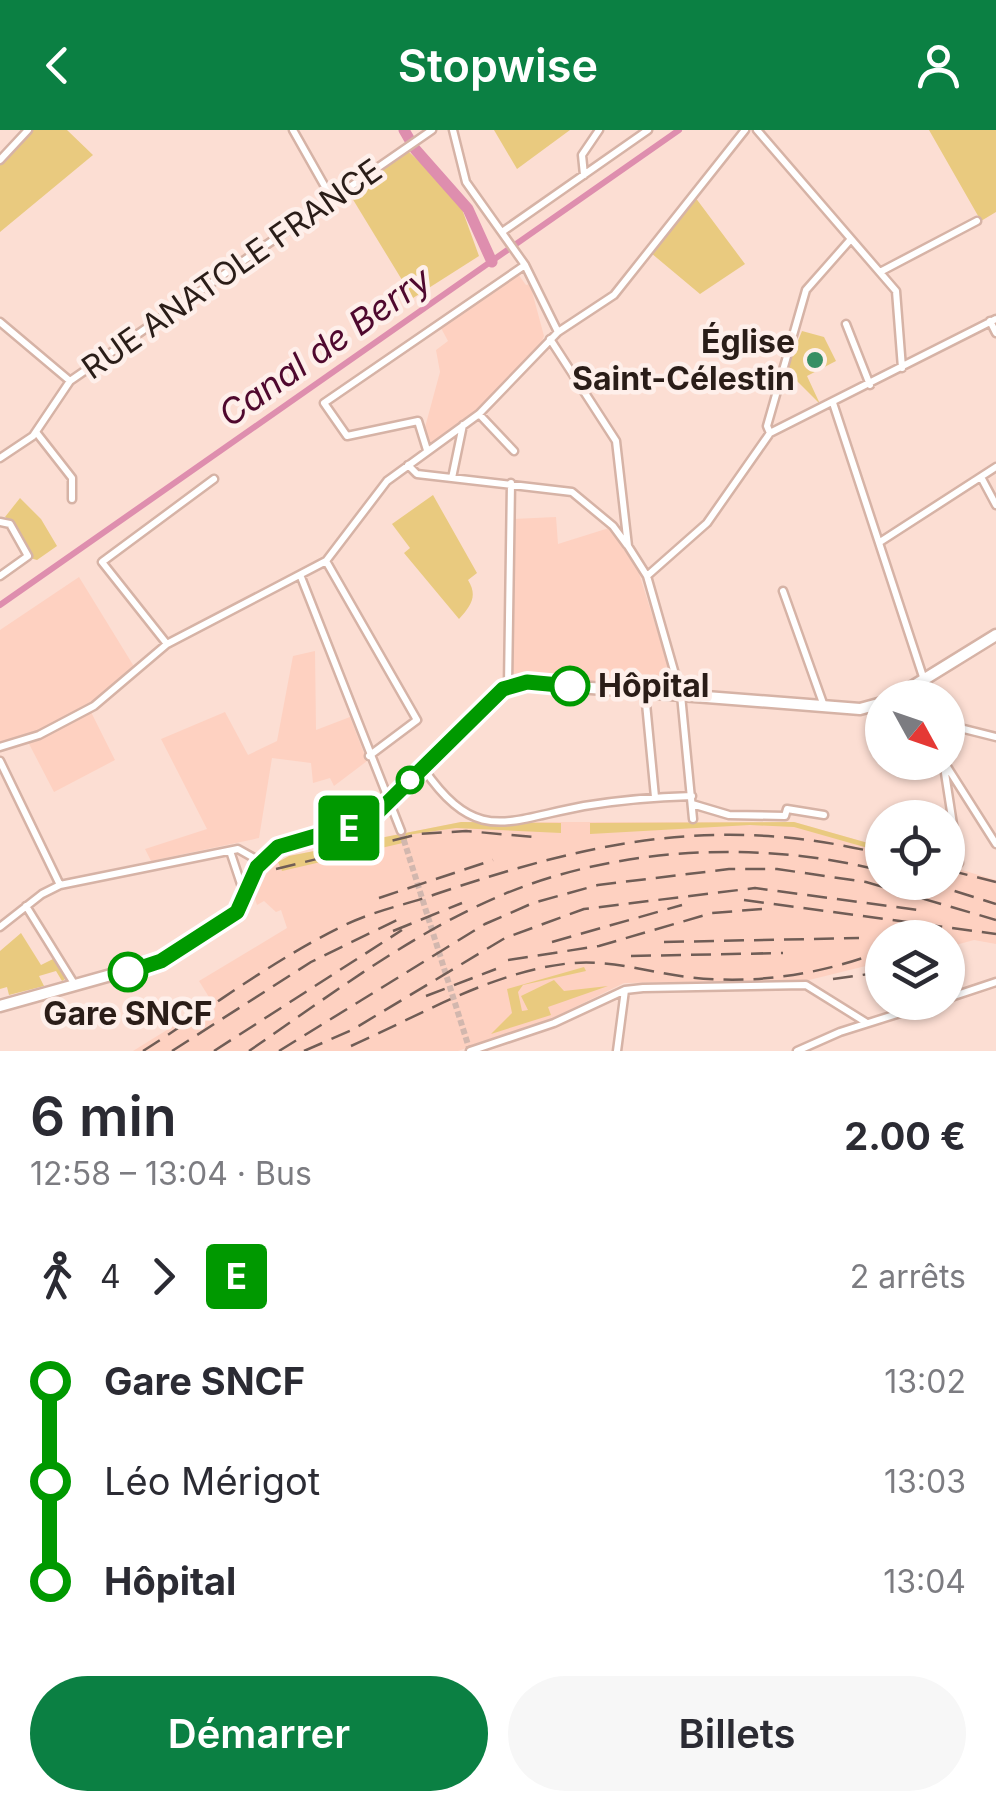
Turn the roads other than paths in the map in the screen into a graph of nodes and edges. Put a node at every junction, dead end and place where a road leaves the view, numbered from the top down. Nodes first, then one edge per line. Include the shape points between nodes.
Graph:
1 (28, 130) edge
2 (293, 130) edge
3 (432, 130) edge
4 (453, 130) edge
5 (599, 130) edge
6 (648, 130) edge
7 (745, 130) edge
8 (757, 130) edge
9 (0, 160) edge
10 (584, 176) junction
11 (332, 199) junction
12 (977, 221) dead end
13 (505, 236) junction
14 (851, 239) junction
15 (525, 264) junction
16 (880, 272) junction
17 (993, 320) edge
18 (0, 322) edge
19 (846, 324) dead end
20 (558, 332) junction
21 (996, 333) edge
22 (550, 339) junction
23 (902, 368) junction
24 (70, 381) junction
25 (870, 385) junction
26 (833, 402) junction
27 (479, 414) junction
28 (462, 425) junction
29 (36, 432) junction
30 (770, 433) junction
31 (427, 451) junction
32 (514, 451) dead end
33 (0, 458) edge
34 (408, 465) junction
35 (996, 468) edge
36 (981, 477) junction
37 (452, 478) junction
38 (214, 479) dead end
39 (511, 483) junction
40 (72, 499) dead end
41 (996, 505) edge
42 (0, 522) edge
43 (880, 542) junction
44 (628, 546) junction
45 (326, 561) junction
46 (0, 576) edge
47 (647, 576) junction
48 (301, 577) junction
49 (782, 592) dead end
50 (996, 635) edge
51 (167, 644) junction
52 (926, 678) junction
53 (923, 680) edge
54 (508, 686) junction
55 (645, 692) junction
56 (681, 695) junction
57 (824, 706) junction
58 (865, 708) edge
59 (965, 729) edge
60 (996, 737) edge
61 (0, 747) edge
62 (369, 756) junction
63 (0, 762) edge
64 (423, 768) junction
65 (952, 780) edge
66 (655, 798) junction
67 (692, 800) junction
68 (388, 802) junction
69 (824, 814) dead end
70 (692, 819) dead end
71 (401, 831) tunnel mouth
72 (996, 844) edge
73 (230, 851) junction
74 (260, 862) junction
75 (60, 885) junction
76 (242, 886) dead end
77 (26, 906) junction
78 (0, 927) edge
79 (996, 982) edge
80 (76, 986) junction
81 (625, 990) junction
82 (965, 992) edge
83 (0, 1006) edge
84 (876, 1020) edge
85 (866, 1023) junction
86 (470, 1051) edge
87 (617, 1051) edge
88 (798, 1051) edge

1 - 9 street
2 - 11 street
3 - 11 street, RUE ANATOLE FRANCE
4 - 13 street via 466,182
5 - 10 street via 582,155
6 - 10 street
7 - 20 street via 614,296
8 - 14 street
10 - 13 street
11 - 24 street, RUE ANATOLE FRANCE
12 - 16 street
13 - 15 street
14 - 16 street
14 - 30 street via 803,296
15 - 20 street
15 - 31 street via 324,404 348,436 418,421
16 - 23 street via 896,291
17 - 21 street
17 - 23 street
18 - 24 street
19 - 25 street
20 - 22 street
22 - 27 street
22 - 44 street via 616,441
23 - 25 street
24 - 29 street, RUE ANATOLE FRANCE
25 - 26 street
26 - 30 street
26 - 43 street
27 - 28 street
27 - 32 street
28 - 31 street
28 - 37 street
29 - 33 street, RUE ANATOLE FRANCE
29 - 40 street via 72,478
30 - 47 street via 707,524
31 - 34 street
34 - 37 street via 418,474
34 - 45 street via 380,488
35 - 36 street
36 - 41 street
36 - 43 street
37 - 39 street
38 - 51 street via 102,562
39 - 44 street via 572,492
39 - 54 street
42 - 46 street via 10,524 28,556
43 - 52 street
44 - 47 street
45 - 48 street
45 - 62 street via 416,720
47 - 56 street
48 - 51 street
48 - 62 street
49 - 57 street
50 - 52 main road
51 - 61 street via 94,706
52 - 53 main road
54 - 55 main road
54 - 64 main road
55 - 56 main road
55 - 66 street
56 - 57 main road
56 - 67 street
57 - 58 main road
59 - 60 street
62 - 68 street
63 - 75 street
64 - 66 street via 447,804 494,822
64 - 68 main road
65 - 72 street
66 - 67 street
67 - 69 street via 729,815 785,816 787,809
67 - 70 street
68 - 71 street
68 - 74 main road via 364,824 285,843
73 - 74 street via 248,851
73 - 75 street
73 - 76 street
74 - 80 main road via 237,912 158,962
75 - 77 street
77 - 78 street
77 - 80 street
79 - 82 street
80 - 83 main road
81 - 85 street via 806,986
81 - 86 street
81 - 87 street
84 - 85 street
85 - 88 street

